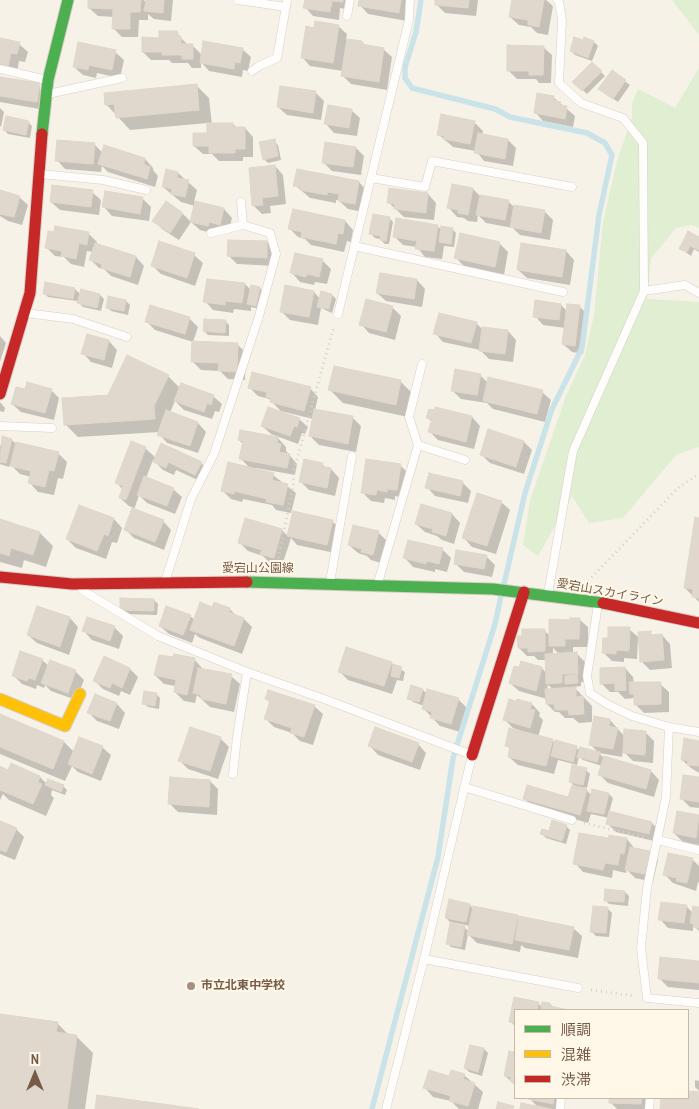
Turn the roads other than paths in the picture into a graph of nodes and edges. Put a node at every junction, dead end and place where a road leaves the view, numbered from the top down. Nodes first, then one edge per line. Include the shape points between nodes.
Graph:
1 (68, 0) edge
2 (238, 0) edge
3 (350, 0) edge
4 (410, 0) edge
5 (556, 0) edge
6 (287, 4) edge
7 (347, 16) dead end
8 (0, 69) edge
9 (252, 71) dead end
10 (122, 78) dead end
11 (48, 80) junction
12 (46, 94) junction
13 (38, 174) junction
14 (371, 178) junction
15 (572, 186) dead end
16 (146, 190) dead end
17 (241, 202) dead end
18 (243, 225) junction
19 (211, 234) dead end
20 (354, 246) junction
21 (644, 291) junction
22 (563, 292) dead end
23 (699, 293) edge
24 (26, 313) junction
25 (338, 314) road end
26 (127, 337) dead end
27 (422, 364) dead end
28 (1, 388) edge
29 (0, 426) edge
30 (52, 428) dead end
31 (418, 445) junction
32 (352, 456) dead end
33 (465, 460) dead end
34 (0, 576) edge
35 (165, 583) junction
36 (72, 584) junction
37 (330, 584) junction
38 (377, 584) junction
39 (520, 592) junction
40 (548, 596) junction
41 (599, 602) junction
42 (699, 623) edge
43 (247, 672) junction
44 (80, 694) dead end
45 (0, 699) edge
46 (669, 727) junction
47 (699, 732) edge
48 (470, 754) junction
49 (233, 774) dead end
50 (464, 787) junction
51 (572, 820) road end
52 (658, 840) junction
53 (699, 850) edge
54 (424, 959) junction
55 (578, 988) road end
56 (699, 1003) edge
57 (386, 1109) edge

1 - 11 main road
2 - 6 lane
3 - 7 lane
4 - 14 lane via 409,20
5 - 21 lane via 562,20 559,83 581,103 622,118 643,143
6 - 9 lane via 277,58
8 - 11 lane
10 - 12 lane
11 - 12 main road
12 - 13 main road
13 - 16 lane via 104,180
13 - 24 main road
14 - 15 lane via 426,188 432,161
14 - 20 lane
17 - 18 lane
18 - 19 lane
18 - 35 lane via 270,234 276,254 214,454 191,500
20 - 22 lane
20 - 25 lane
21 - 23 lane via 685,285
21 - 40 lane via 573,451
24 - 26 lane via 73,319
24 - 28 main road
27 - 31 lane via 409,418
29 - 30 lane
31 - 33 lane
31 - 38 lane
32 - 37 lane
34 - 36 main road, 愛宕山公園線
35 - 36 main road, 愛宕山公園線
35 - 37 main road, 愛宕山公園線
36 - 43 lane via 158,636
37 - 38 main road, 愛宕山公園線
38 - 39 main road, 愛宕山公園線
39 - 40 main road, 愛宕山スカイライン
39 - 48 main road
40 - 41 main road, 愛宕山スカイライン
41 - 42 main road, 愛宕山スカイライン
41 - 46 lane via 586,676 590,693 632,716
43 - 48 lane
43 - 49 lane
44 - 45 main road via 65,726
46 - 47 lane
46 - 52 lane via 666,797
48 - 50 lane
50 - 51 lane
50 - 54 lane
52 - 53 lane
52 - 56 lane via 641,948 647,998
54 - 55 lane
54 - 57 lane

